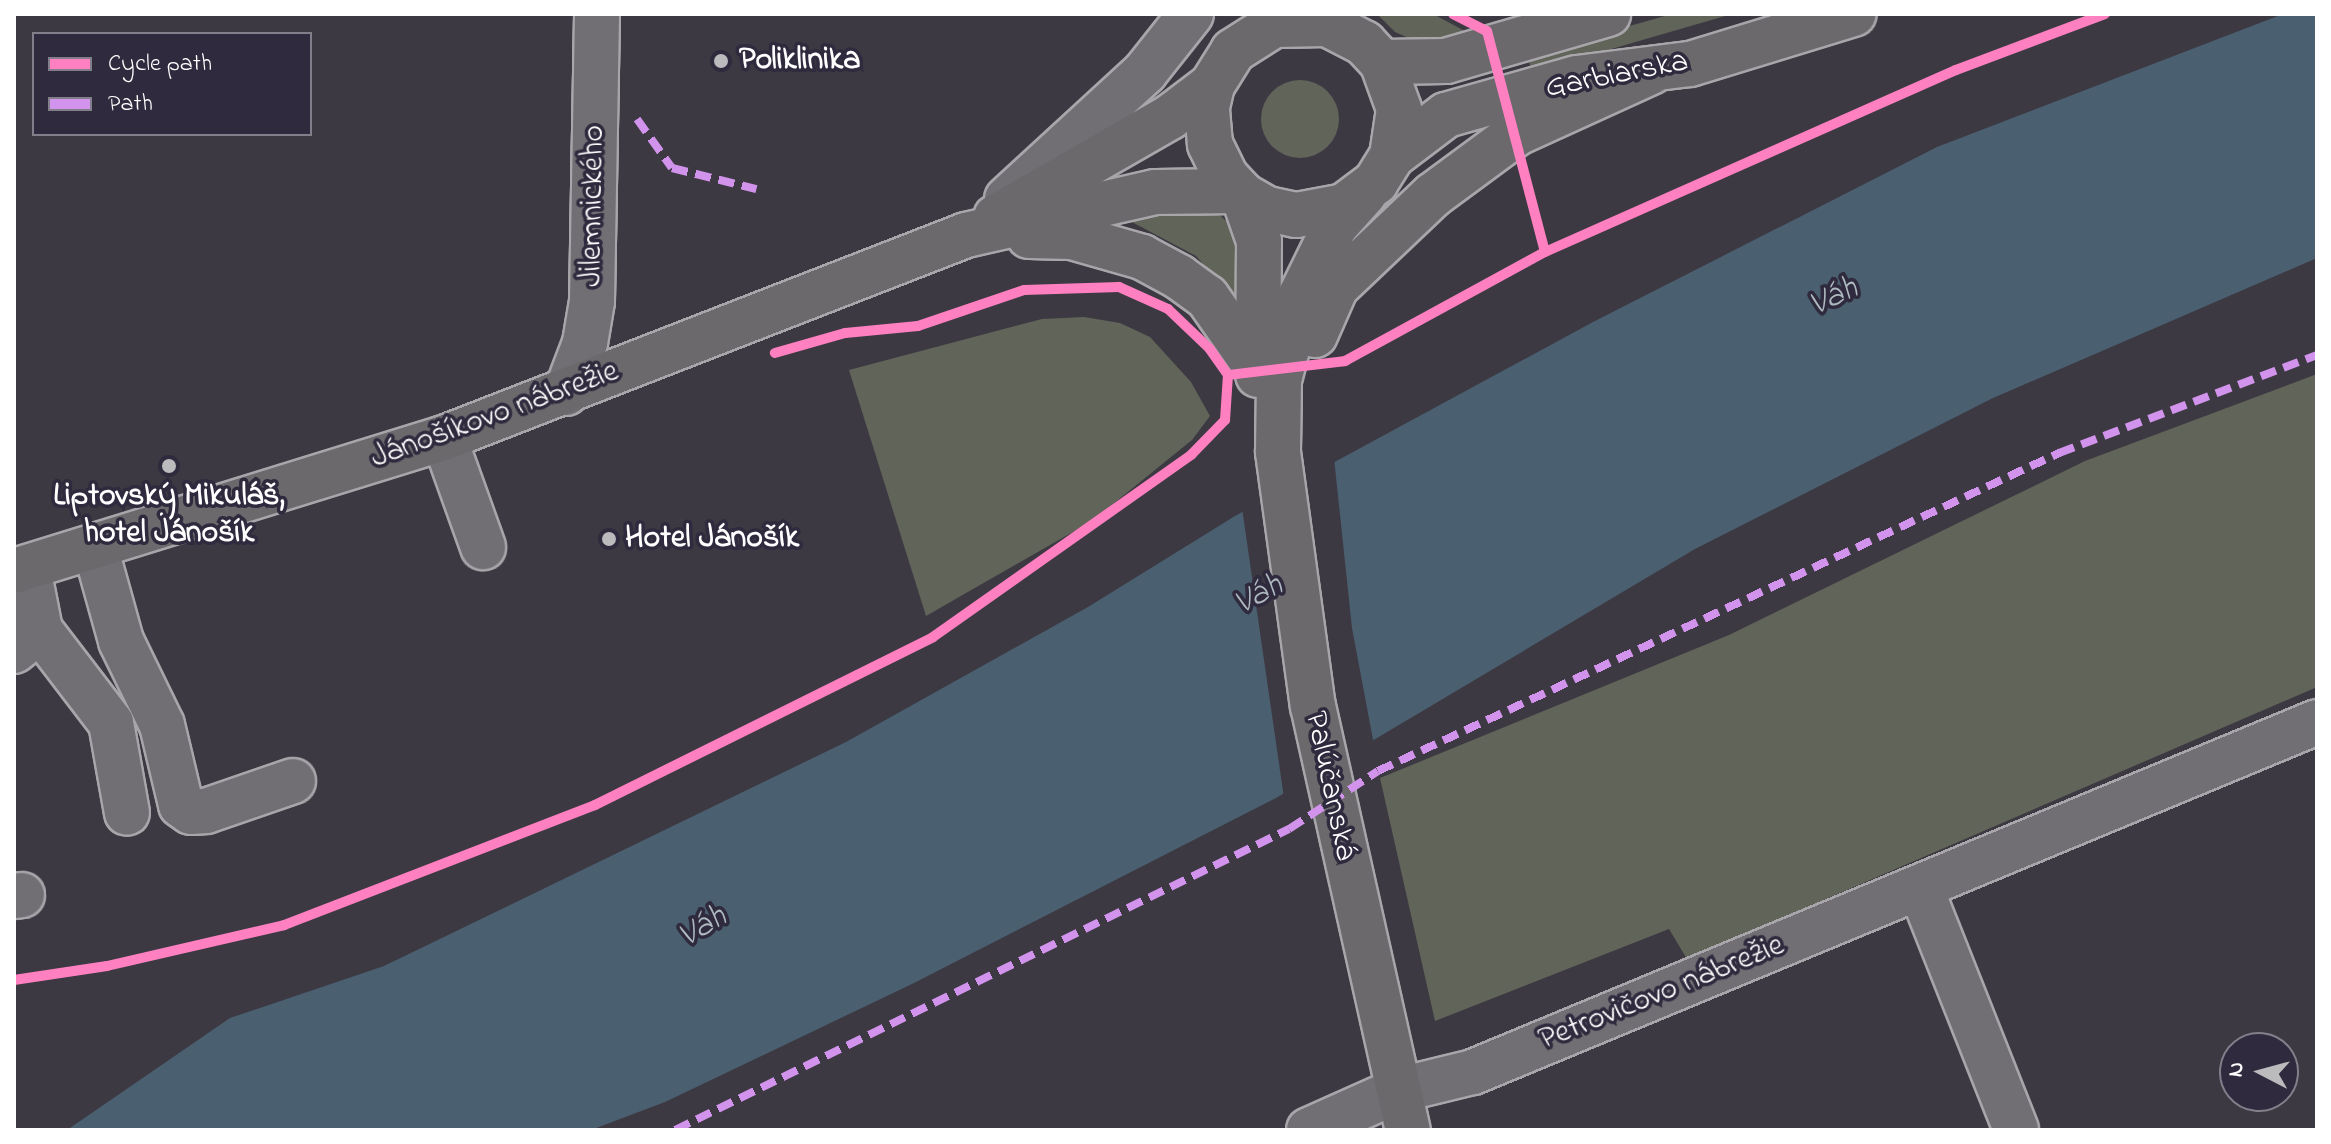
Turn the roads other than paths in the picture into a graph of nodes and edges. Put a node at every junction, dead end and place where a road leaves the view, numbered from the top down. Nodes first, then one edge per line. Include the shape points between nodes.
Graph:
1 (597, 14) edge
2 (1191, 14) edge
3 (1608, 14) edge
4 (1854, 14) edge
5 (1341, 22) edge
6 (1257, 25) edge
7 (1382, 62) junction
8 (1651, 72) junction
9 (1212, 85) junction
10 (1392, 156) junction
11 (1240, 193) junction
12 (1364, 194) junction
13 (966, 235) junction
14 (1258, 370) junction
15 (566, 393) junction
16 (444, 438) junction
17 (1278, 445) junction
18 (95, 547) junction
19 (483, 547) dead end
20 (21, 569) edge
21 (27, 641) edge
22 (2317, 722) edge
23 (293, 781) dead end
24 (127, 813) dead end
25 (1920, 887) junction
26 (1404, 1110) edge
27 (1309, 1130) edge
28 (2016, 1130) edge

1 - 15 street, Jilemnického via 592,301 585,343
2 - 13 street via 1145,72
3 - 7 main road, Garbiarska via 1446,61
4 - 8 main road, Garbiarska
5 - 6 main road
5 - 7 main road
6 - 9 main road
7 - 10 main road via 1399,109
8 - 10 main road, Garbiarska via 1577,78 1446,115
8 - 17 main road via 1517,133 1433,195 1336,287
9 - 11 main road via 1206,117 1210,144
9 - 13 main road, Jánošíkovo nábrežie via 1170,117
10 - 12 main road
11 - 12 main road via 1267,209 1296,215 1327,212
11 - 13 main road, Jánošíkovo nábrežie via 1155,192
11 - 14 main road, Palúčanská via 1259,241
12 - 17 main road, Palúčanská via 1335,226 1301,295 1279,380
13 - 14 main road via 1072,237 1142,257 1207,297
13 - 15 main road, Jánošíkovo nábrežie
14 - 17 main road, Palúčanská
15 - 16 main road, Jánošíkovo nábrežie
16 - 18 main road, Jánošíkovo nábrežie
16 - 19 street
17 - 26 main road, Palúčanská via 1295,597 1336,823
18 - 20 main road, Jánošíkovo nábrežie
18 - 23 street via 121,641 162,725 181,805 191,812 206,811
20 - 21 street
21 - 24 street via 111,723
22 - 25 street, Petrovičovo nábrežie
25 - 26 street, Petrovičovo nábrežie via 1473,1072
25 - 28 street
26 - 27 street, Petrovičovo nábrežie

